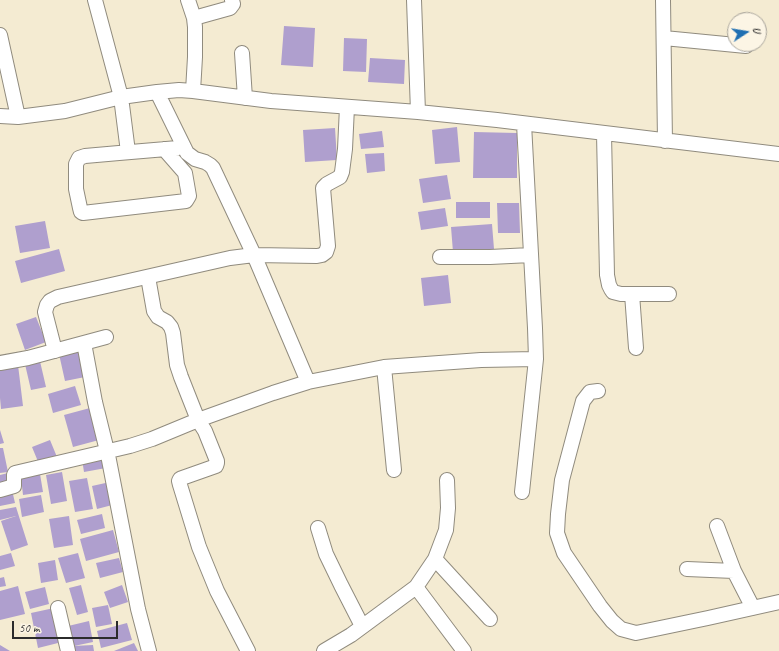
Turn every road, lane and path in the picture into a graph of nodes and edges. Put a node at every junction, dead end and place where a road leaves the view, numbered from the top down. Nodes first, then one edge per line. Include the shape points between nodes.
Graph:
1 (95, 0) edge
2 (188, 0) edge
3 (232, 0) edge
4 (414, 0) edge
5 (663, 0) edge
6 (194, 18) junction
7 (0, 35) edge
8 (664, 38) junction
9 (727, 44) edge
10 (242, 53) dead end
11 (193, 91) junction
12 (157, 92) junction
13 (120, 97) junction
14 (244, 98) junction
15 (348, 107) junction
16 (418, 112) junction
17 (0, 116) edge
18 (18, 117) junction
19 (524, 124) junction
20 (604, 134) junction
21 (665, 141) junction
22 (128, 152) junction
23 (779, 154) edge
24 (254, 254) junction
25 (531, 255) junction
26 (440, 257) dead end
27 (148, 277) junction
28 (632, 294) junction
29 (669, 294) dead end
30 (106, 337) dead end
31 (84, 343) junction
32 (636, 348) dead end
33 (55, 351) junction
34 (536, 359) junction
35 (0, 363) edge
36 (384, 367) junction
37 (308, 382) junction
38 (598, 391) dead end
39 (198, 420) junction
40 (107, 451) junction
41 (394, 470) dead end
42 (447, 480) dead end
43 (0, 490) edge
44 (522, 492) dead end
45 (717, 526) dead end
46 (318, 528) dead end
47 (435, 560) junction
48 (687, 569) dead end
49 (734, 571) junction
50 (416, 587) junction
51 (779, 602) edge
52 (58, 608) dead end
53 (753, 608) junction
54 (490, 619) dead end
55 (362, 626) junction
56 (68, 651) edge
57 (149, 651) edge
58 (248, 651) edge
59 (324, 651) edge
60 (464, 651) edge

1 - 13 street
2 - 6 street
3 - 6 street via 230,8
4 - 16 street
5 - 8 street
6 - 11 street
7 - 18 street
8 - 9 street
8 - 21 street
10 - 14 street
11 - 12 street
11 - 14 street
12 - 13 street
12 - 24 street via 187,153 213,168
13 - 18 street via 65,111
13 - 22 street
14 - 15 street
15 - 16 street
15 - 24 street via 342,172 340,177 323,188 328,246 326,252 317,256
16 - 19 street
17 - 18 street
19 - 20 street
19 - 25 street
20 - 21 street
20 - 28 street via 609,285 617,294
21 - 23 street
22 - 22 street via 171,148 185,173 189,196 186,201 81,212 76,188 77,160 85,156
24 - 27 street
24 - 37 street
25 - 26 street
25 - 34 street
27 - 33 street via 50,300 45,312
27 - 39 street via 154,311 171,327 177,365
28 - 29 street
28 - 32 street
30 - 31 street
31 - 33 street
31 - 40 street
33 - 35 street
34 - 36 street
34 - 44 street
36 - 37 street
36 - 41 street
37 - 39 street
38 - 53 street via 590,392 583,401 562,480 557,533 564,553 600,606 621,629 636,633
39 - 40 street via 152,439
39 - 58 street via 217,463 216,466 179,481 200,548 217,591
40 - 43 street via 15,473 14,486
40 - 57 street via 138,609
42 - 47 street via 446,530
45 - 49 street
46 - 55 street via 326,554
47 - 50 street
47 - 54 street
48 - 49 street
49 - 53 street
50 - 55 street
50 - 60 street
51 - 53 street
52 - 56 street
55 - 59 street

